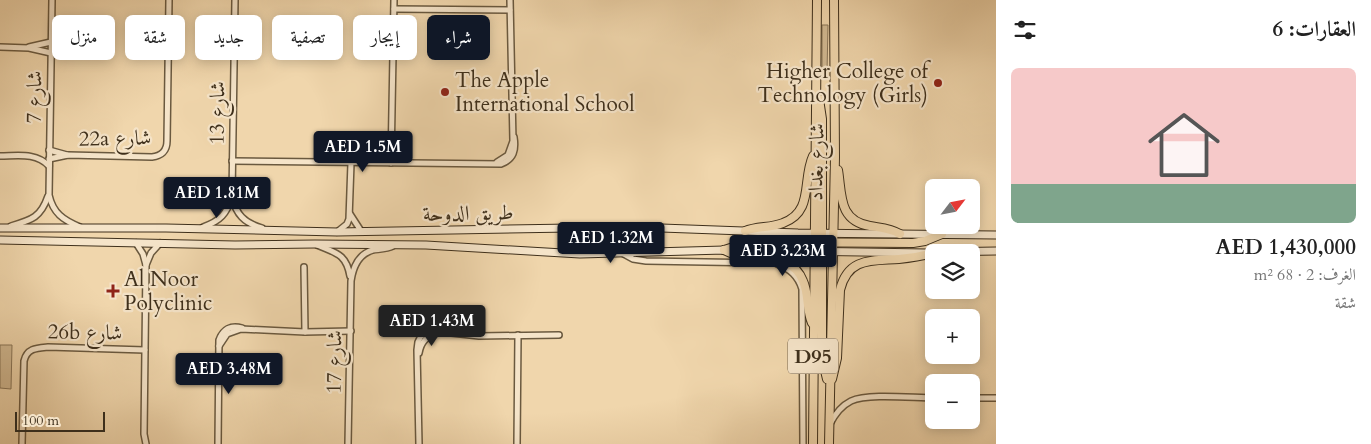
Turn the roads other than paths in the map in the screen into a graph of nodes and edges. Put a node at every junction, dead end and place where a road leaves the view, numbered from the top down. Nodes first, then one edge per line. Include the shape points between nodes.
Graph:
1 (52, 0) edge
2 (169, 0) edge
3 (235, 0) edge
4 (394, 0) edge
5 (510, 0) edge
6 (817, 0) edge
7 (834, 0) edge
8 (394, 9) junction
9 (510, 10) junction
10 (51, 42) junction
11 (0, 47) edge
12 (29, 48) junction
13 (51, 53) junction
14 (816, 87) junction
15 (49, 150) junction
16 (815, 152) junction
17 (68, 155) junction
18 (0, 156) edge
19 (835, 157) junction
20 (49, 159) junction
21 (232, 161) junction
22 (351, 162) junction
23 (391, 163) junction
24 (49, 166) junction
25 (48, 195) junction
26 (232, 196) junction
27 (350, 213) junction
28 (2, 228) edge
29 (82, 228) junction
30 (198, 229) junction
31 (269, 231) junction
32 (361, 231) junction
33 (745, 231) junction
34 (337, 232) junction
35 (818, 233) junction
36 (832, 233) junction
37 (900, 234) junction
38 (925, 234) edge
39 (942, 234) joint
40 (996, 235) edge
41 (0, 240) edge
42 (136, 243) junction
43 (160, 243) junction
44 (315, 244) junction
45 (396, 244) junction
46 (818, 247) junction
47 (832, 247) junction
48 (724, 250) junction
49 (996, 251) edge
50 (925, 252) edge
51 (980, 252) edge
52 (621, 253) junction
53 (925, 255) edge
54 (146, 265) junction
55 (304, 268) dead end
56 (351, 281) junction
57 (814, 326) junction
58 (351, 331) junction
59 (305, 332) junction
60 (559, 335) dead end
61 (518, 336) junction
62 (145, 350) junction
63 (829, 385) junction
64 (925, 398) edge
65 (980, 398) edge
66 (996, 398) edge
67 (829, 427) junction
68 (144, 436) junction
69 (22, 444) edge
70 (142, 444) edge
71 (146, 444) edge
72 (218, 444) edge
73 (348, 444) edge
74 (419, 444) edge
75 (517, 444) edge
76 (803, 444) edge
77 (813, 444) edge
78 (829, 444) edge

1 - 10 street, شارع 7
2 - 17 street, 22a شارع via 167,141 163,153 152,156
3 - 21 street, شارع 13
4 - 8 street
5 - 9 street
6 - 14 main road, شارع بغداد / D95
7 - 19 main road, شارع بغداد / D95
8 - 9 street
8 - 23 street
9 - 23 street via 515,150 512,158 501,164
10 - 12 street
10 - 13 street, شارع 7
11 - 12 street
12 - 13 street
13 - 15 street, شارع 7
14 - 16 main road, شارع بغداد / D95
14 - 35 main road via 822,119
15 - 17 street, 22a شارع
15 - 20 street, شارع 7
16 - 33 main road via 808,169 806,197 800,212 784,223
16 - 35 main road, شارع بغداد / D95
17 - 20 street, 22a شارع
18 - 24 street via 34,157
19 - 36 main road, شارع بغداد / D95
19 - 37 main road via 840,197 847,213 864,225 888,228
20 - 24 street, شارع 7
21 - 22 street
21 - 26 street, شارع 13
22 - 23 street
22 - 27 street
24 - 25 street, شارع 7
25 - 28 street, شارع 7 via 34,218
25 - 29 street via 57,214
26 - 30 street, شارع 13 via 223,216
26 - 31 street, شارع 13 via 244,220
27 - 32 street
27 - 34 street via 346,224
28 - 29 main road, طريق الدوحة
29 - 30 main road, طريق الدوحة
30 - 31 main road, طريق الدوحة
31 - 34 main road, طريق الدوحة
32 - 33 main road, طريق الدوحة via 634,227
32 - 34 main road, طريق الدوحة
33 - 35 main road, طريق الدوحة
35 - 36 main road, طريق الدوحة
35 - 46 main road, شارع بغداد / D95
36 - 37 main road, طريق الدوحة
36 - 47 main road, شارع بغداد / D95
37 - 38 main road, طريق الدوحة
39 - 40 main road, طريق الدوحة
39 - 47 main road via 913,243
41 - 42 main road, طريق الدوحة
42 - 43 main road, طريق الدوحة
42 - 54 street
43 - 44 main road, طريق الدوحة
43 - 54 street
44 - 45 main road, طريق الدوحة
44 - 56 street, شارع 17 via 342,257
45 - 52 main road, طريق الدوحة via 554,253
45 - 56 street, شارع 17 via 363,255 354,268
46 - 47 main road
46 - 48 main road via 754,242
46 - 57 main road, شارع بغداد / D95
46 - 63 main road via 822,358
47 - 50 main road
47 - 63 main road, شارع بغداد / D95
48 - 52 main road, طريق الدوحة
48 - 57 main road via 743,257 781,261 796,270 804,282 808,312
49 - 51 main road
52 - 76 street via 646,261 773,263 793,273 802,295
53 - 63 main road via 866,261 848,272 840,290 837,358
54 - 62 street
55 - 59 street
56 - 58 street, شارع 17
57 - 77 main road, شارع بغداد / D95
58 - 59 street
58 - 73 street, شارع 17
59 - 72 street via 233,326 220,336
60 - 61 street
61 - 74 street via 444,332 424,341 418,361
61 - 75 street
62 - 68 street
62 - 69 street, 26b شارع via 48,347 30,350 24,361
63 - 67 main road, شارع بغداد / D95
64 - 67 street via 860,398 845,404
65 - 66 street
67 - 78 main road, شارع بغداد / D95
68 - 70 street
68 - 71 street

